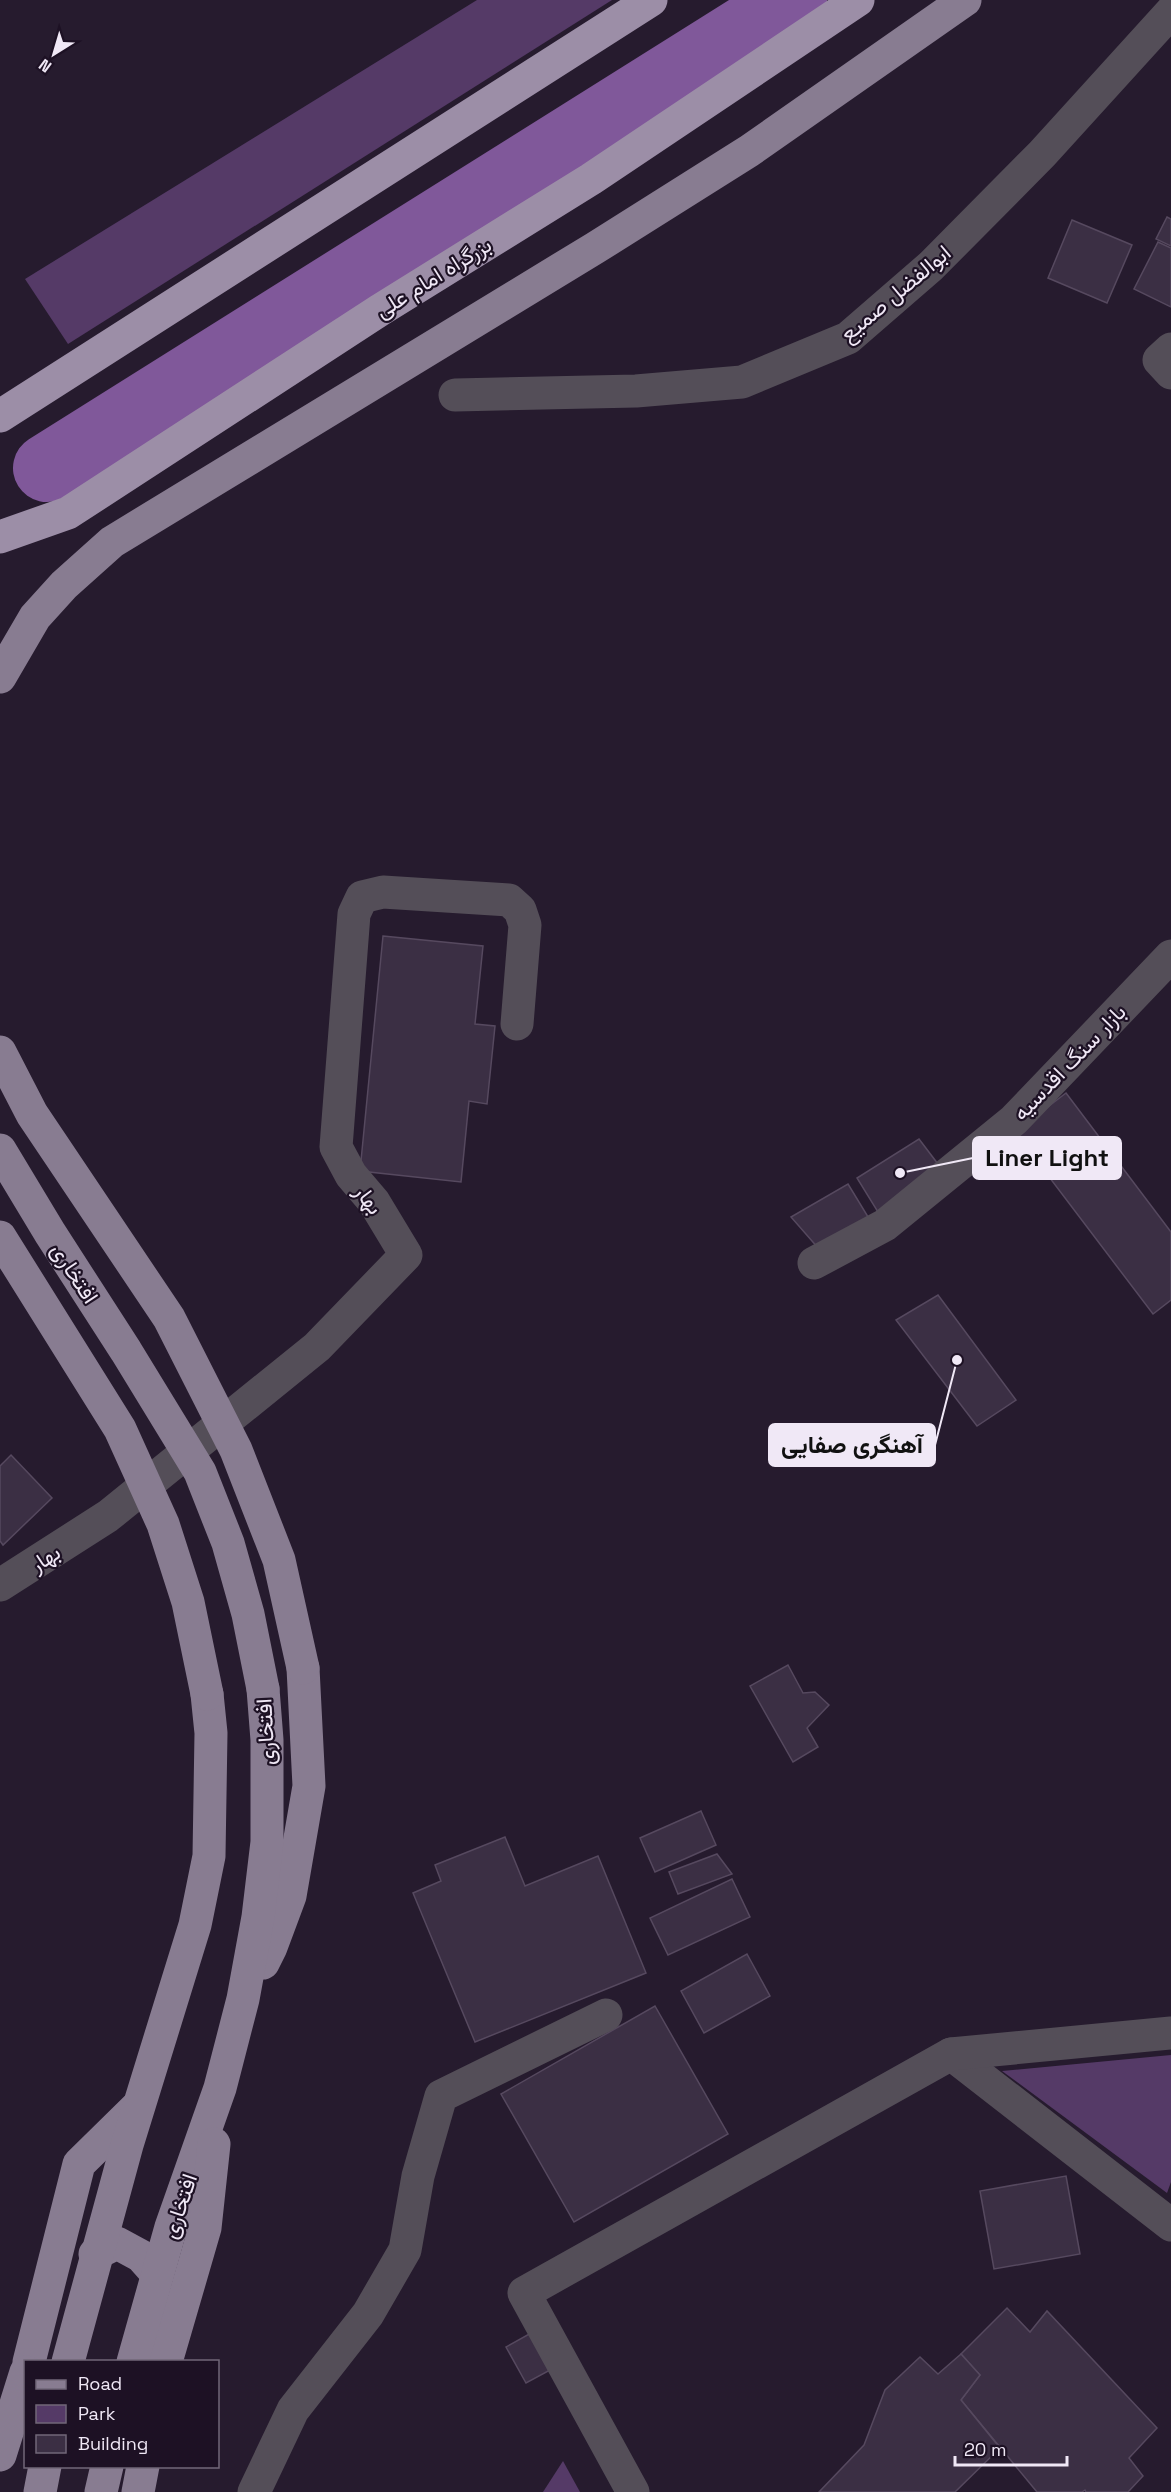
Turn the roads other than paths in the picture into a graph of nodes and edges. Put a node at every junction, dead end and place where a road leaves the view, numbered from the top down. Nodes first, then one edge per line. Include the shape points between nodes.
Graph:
1 (651, 0) edge
2 (858, 0) edge
3 (965, 0) edge
4 (1171, 12) edge
5 (1171, 349) edge
6 (1171, 373) edge
7 (455, 395) dead end
8 (0, 416) edge
9 (0, 537) edge
10 (0, 677) edge
11 (1171, 956) edge
12 (517, 1024) dead end
13 (0, 1052) edge
14 (0, 1150) edge
15 (0, 1237) edge
16 (814, 1263) dead end
17 (0, 1585) edge
18 (243, 1999) junction
19 (606, 2015) dead end
20 (1171, 2033) edge
21 (951, 2054) junction
22 (220, 2088) junction
23 (141, 2102) junction
24 (1171, 2225) edge
25 (95, 2254) junction
26 (158, 2274) junction
27 (29, 2360) edge
28 (68, 2360) edge
29 (133, 2360) edge
30 (166, 2360) edge
31 (24, 2378) edge
32 (0, 2455) edge
33 (45, 2468) edge
34 (107, 2468) edge
35 (143, 2468) edge
36 (40, 2492) edge
37 (101, 2492) edge
38 (138, 2492) edge
39 (254, 2492) edge
40 (633, 2492) edge

1 - 8 highway
2 - 9 highway, بزرگراه امام علی via 591,179 390,303 68,513
3 - 10 main road via 749,151 112,542 35,617
4 - 7 street, ابوالفضل صمیع via 1042,154 932,266 848,338 742,382 636,391
5 - 6 street via 1159,360
11 - 16 street, بازار سنگ اقدسیه via 1014,1120 885,1225
12 - 17 street, بهار via 525,925 520,910 509,900 383,891 362,897 354,914 336,1147 406,1255 317,1347 108,1516
13 - 18 main road, bridge via 32,1114 169,1318 236,1450 279,1560 303,1668 309,1786 290,1896 271,1947
14 - 18 main road, افتخاری, bridge via 200,1472 228,1543 263,1689 267,1740 267,1842
15 - 23 main road, افتخاری, bridge via 125,1439 163,1524 188,1602 207,1694 211,1733 209,1856 195,1925
18 - 22 main road, افتخاری
19 - 39 street via 441,2096 418,2176 405,2250 368,2314 293,2410
20 - 21 street
21 - 24 street
21 - 40 street via 524,2293
22 - 26 main road, افتخاری
22 - 30 main road via 205,2228
23 - 25 main road, افتخاری
23 - 27 main road via 79,2164
25 - 26 main road via 117,2243 141,2256
25 - 28 main road, افتخاری
26 - 29 main road, افتخاری
31 - 32 main road
33 - 36 main road
34 - 37 main road
35 - 38 main road

